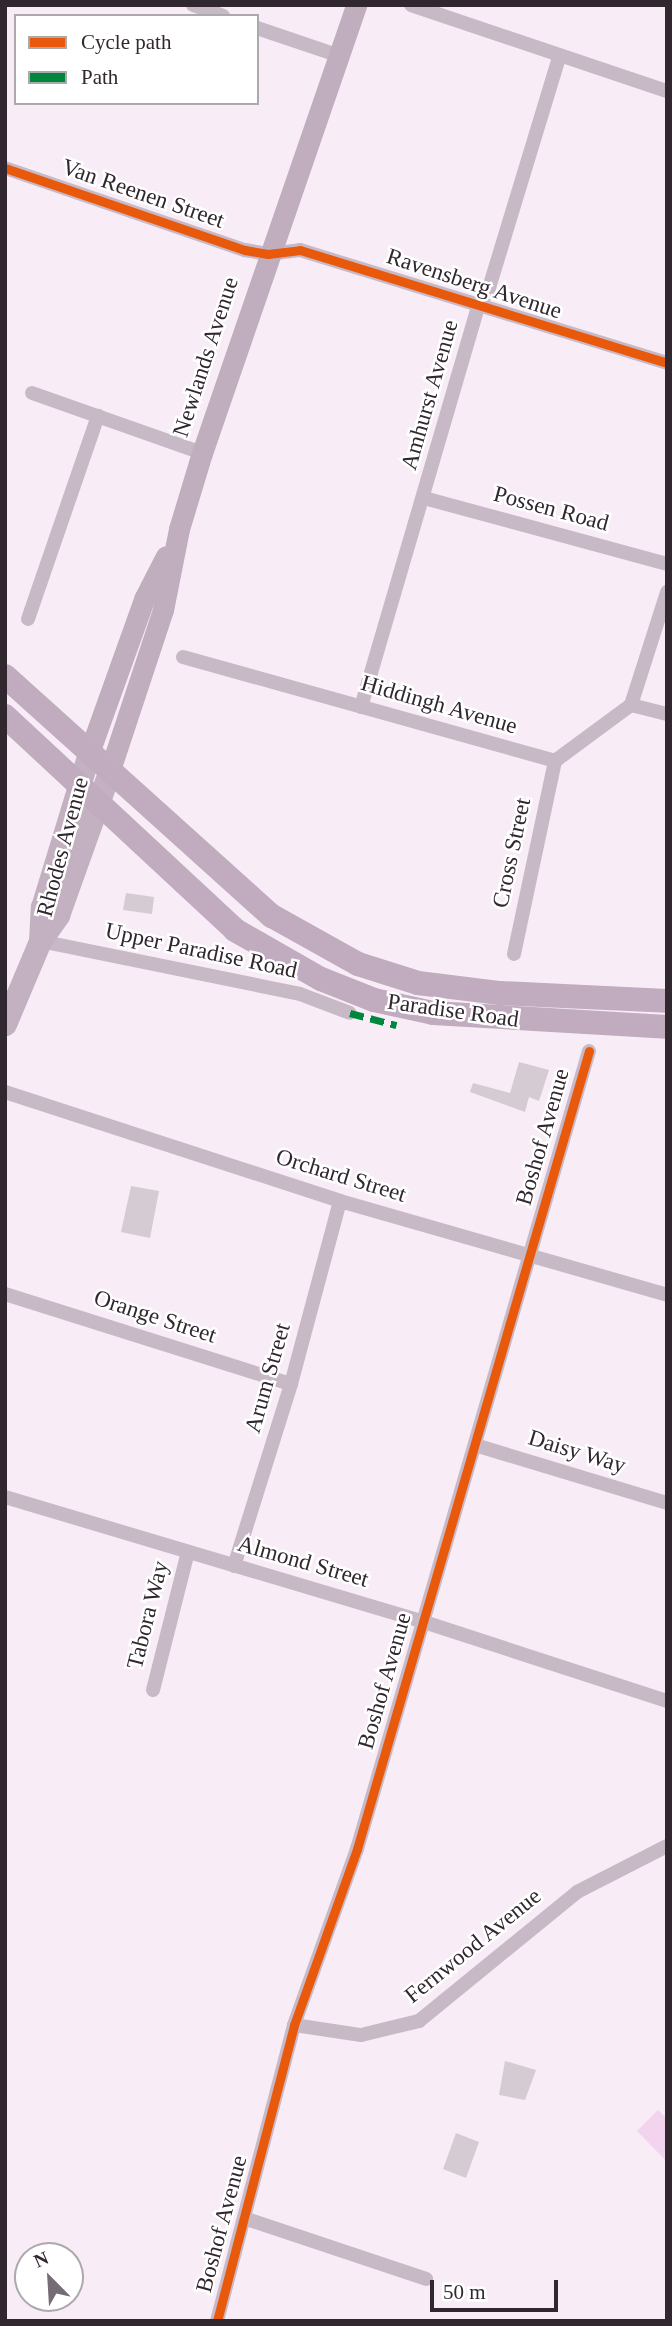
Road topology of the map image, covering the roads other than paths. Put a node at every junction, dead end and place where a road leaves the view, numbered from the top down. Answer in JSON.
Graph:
{"nodes":[{"id":1,"x":193,"y":5,"type":"edge"},
{"id":2,"x":356,"y":5,"type":"edge"},
{"id":3,"x":411,"y":5,"type":"edge"},
{"id":4,"x":218,"y":14,"type":"edge"},
{"id":5,"x":259,"y":28,"type":"edge"},
{"id":6,"x":337,"y":55,"type":"junction"},
{"id":7,"x":559,"y":58,"type":"junction"},
{"id":8,"x":667,"y":91,"type":"edge"},
{"id":9,"x":5,"y":168,"type":"edge"},
{"id":10,"x":268,"y":254,"type":"junction"},
{"id":11,"x":478,"y":308,"type":"junction"},
{"id":12,"x":667,"y":363,"type":"edge"},
{"id":13,"x":32,"y":393,"type":"dead end"},
{"id":14,"x":98,"y":416,"type":"junction"},
{"id":15,"x":202,"y":453,"type":"junction"},
{"id":16,"x":424,"y":498,"type":"junction"},
{"id":17,"x":179,"y":529,"type":"junction"},
{"id":18,"x":667,"y":564,"type":"edge"},
{"id":19,"x":667,"y":592,"type":"edge"},
{"id":20,"x":28,"y":619,"type":"dead end"},
{"id":21,"x":183,"y":657,"type":"dead end"},
{"id":22,"x":5,"y":676,"type":"edge"},
{"id":23,"x":631,"y":705,"type":"junction"},
{"id":24,"x":361,"y":707,"type":"junction"},
{"id":25,"x":667,"y":714,"type":"edge"},
{"id":26,"x":5,"y":716,"type":"edge"},
{"id":27,"x":89,"y":754,"type":"junction"},
{"id":28,"x":555,"y":761,"type":"junction"},
{"id":29,"x":110,"y":770,"type":"junction"},
{"id":30,"x":79,"y":784,"type":"junction"},
{"id":31,"x":98,"y":802,"type":"junction"},
{"id":32,"x":40,"y":941,"type":"junction"},
{"id":33,"x":514,"y":954,"type":"dead end"},
{"id":34,"x":667,"y":1000,"type":"edge"},
{"id":35,"x":350,"y":1013,"type":"dead end"},
{"id":36,"x":5,"y":1024,"type":"edge"},
{"id":37,"x":667,"y":1027,"type":"edge"},
{"id":38,"x":589,"y":1051,"type":"dead end"},
{"id":39,"x":5,"y":1091,"type":"edge"},
{"id":40,"x":340,"y":1201,"type":"junction"},
{"id":41,"x":528,"y":1256,"type":"junction"},
{"id":42,"x":5,"y":1294,"type":"edge"},
{"id":43,"x":667,"y":1295,"type":"edge"},
{"id":44,"x":291,"y":1384,"type":"junction"},
{"id":45,"x":475,"y":1445,"type":"junction"},
{"id":46,"x":5,"y":1497,"type":"edge"},
{"id":47,"x":667,"y":1503,"type":"edge"},
{"id":48,"x":188,"y":1552,"type":"junction"},
{"id":49,"x":234,"y":1566,"type":"junction"},
{"id":50,"x":421,"y":1621,"type":"junction"},
{"id":51,"x":153,"y":1690,"type":"dead end"},
{"id":52,"x":667,"y":1701,"type":"edge"},
{"id":53,"x":667,"y":1846,"type":"edge"},
{"id":54,"x":294,"y":2025,"type":"junction"},
{"id":55,"x":244,"y":2218,"type":"junction"},
{"id":56,"x":426,"y":2279,"type":"dead end"},
{"id":57,"x":217,"y":2321,"type":"edge"}],
"edges":[{"from":1,"to":4,"type":"street"},
{"from":2,"to":6,"type":"main road","name":"Newlands Avenue"},
{"from":3,"to":7,"type":"street"},
{"from":5,"to":6,"type":"street"},
{"from":6,"to":10,"type":"main road","name":"Newlands Avenue"},
{"from":7,"to":8,"type":"street"},
{"from":7,"to":11,"type":"street","name":"Amhurst Avenue"},
{"from":9,"to":10,"type":"street","name":"Van Reenen Street"},
{"from":10,"to":11,"type":"street","name":"Ravensberg Avenue"},
{"from":10,"to":15,"type":"main road","name":"Newlands Avenue"},
{"from":11,"to":12,"type":"street","name":"Ravensberg Avenue"},
{"from":11,"to":16,"type":"street","name":"Amhurst Avenue"},
{"from":13,"to":14,"type":"street"},
{"from":14,"to":15,"type":"street"},
{"from":14,"to":20,"type":"street"},
{"from":15,"to":17,"type":"main road","name":"Newlands Avenue"},
{"from":16,"to":18,"type":"street","name":"Possen Road"},
{"from":16,"to":24,"type":"street","name":"Amhurst Avenue"},
{"from":17,"to":27,"type":"main road","name":"Newlands Avenue"},
{"from":17,"to":29,"type":"main road","name":"Newlands Avenue"},
{"from":19,"to":23,"type":"street"},
{"from":21,"to":24,"type":"street","name":"Hiddingh Avenue"},
{"from":22,"to":27,"type":"highway","name":"Paradise Road"},
{"from":23,"to":25,"type":"street"},
{"from":23,"to":28,"type":"street"},
{"from":24,"to":28,"type":"street","name":"Hiddingh Avenue"},
{"from":26,"to":30,"type":"highway","name":"Paradise Road"},
{"from":27,"to":29,"type":"highway","name":"Paradise Road"},
{"from":27,"to":30,"type":"main road","name":"Rhodes Avenue"},
{"from":28,"to":33,"type":"street","name":"Cross Street"},
{"from":29,"to":31,"type":"main road","name":"Rhodes Avenue"},
{"from":29,"to":34,"type":"highway","name":"Paradise Road"},
{"from":30,"to":31,"type":"highway","name":"Paradise Road"},
{"from":30,"to":32,"type":"main road","name":"Rhodes Avenue"},
{"from":31,"to":32,"type":"main road","name":"Rhodes Avenue"},
{"from":31,"to":37,"type":"highway","name":"Paradise Road"},
{"from":32,"to":35,"type":"street","name":"Upper Paradise Road"},
{"from":32,"to":36,"type":"main road","name":"Rhodes Avenue"},
{"from":38,"to":41,"type":"street","name":"Boshof Avenue"},
{"from":39,"to":40,"type":"street","name":"Orchard Street"},
{"from":40,"to":41,"type":"street","name":"Orchard Street"},
{"from":40,"to":44,"type":"street","name":"Arum Street"},
{"from":41,"to":43,"type":"street","name":"Orchard Street"},
{"from":41,"to":45,"type":"street","name":"Boshof Avenue"},
{"from":42,"to":44,"type":"street","name":"Orange Street"},
{"from":44,"to":49,"type":"street","name":"Arum Street"},
{"from":45,"to":47,"type":"street","name":"Daisy Way"},
{"from":45,"to":50,"type":"street","name":"Boshof Avenue"},
{"from":46,"to":48,"type":"street","name":"Almond Street"},
{"from":48,"to":49,"type":"street","name":"Almond Street"},
{"from":48,"to":51,"type":"street","name":"Tabora Way"},
{"from":49,"to":50,"type":"street","name":"Almond Street"},
{"from":50,"to":52,"type":"street","name":"Almond Street"},
{"from":50,"to":54,"type":"street","name":"Boshof Avenue"},
{"from":53,"to":54,"type":"street","name":"Fernwood Avenue"},
{"from":54,"to":55,"type":"street","name":"Boshof Avenue"},
{"from":55,"to":56,"type":"street"},
{"from":55,"to":57,"type":"street","name":"Boshof Avenue"}]}
